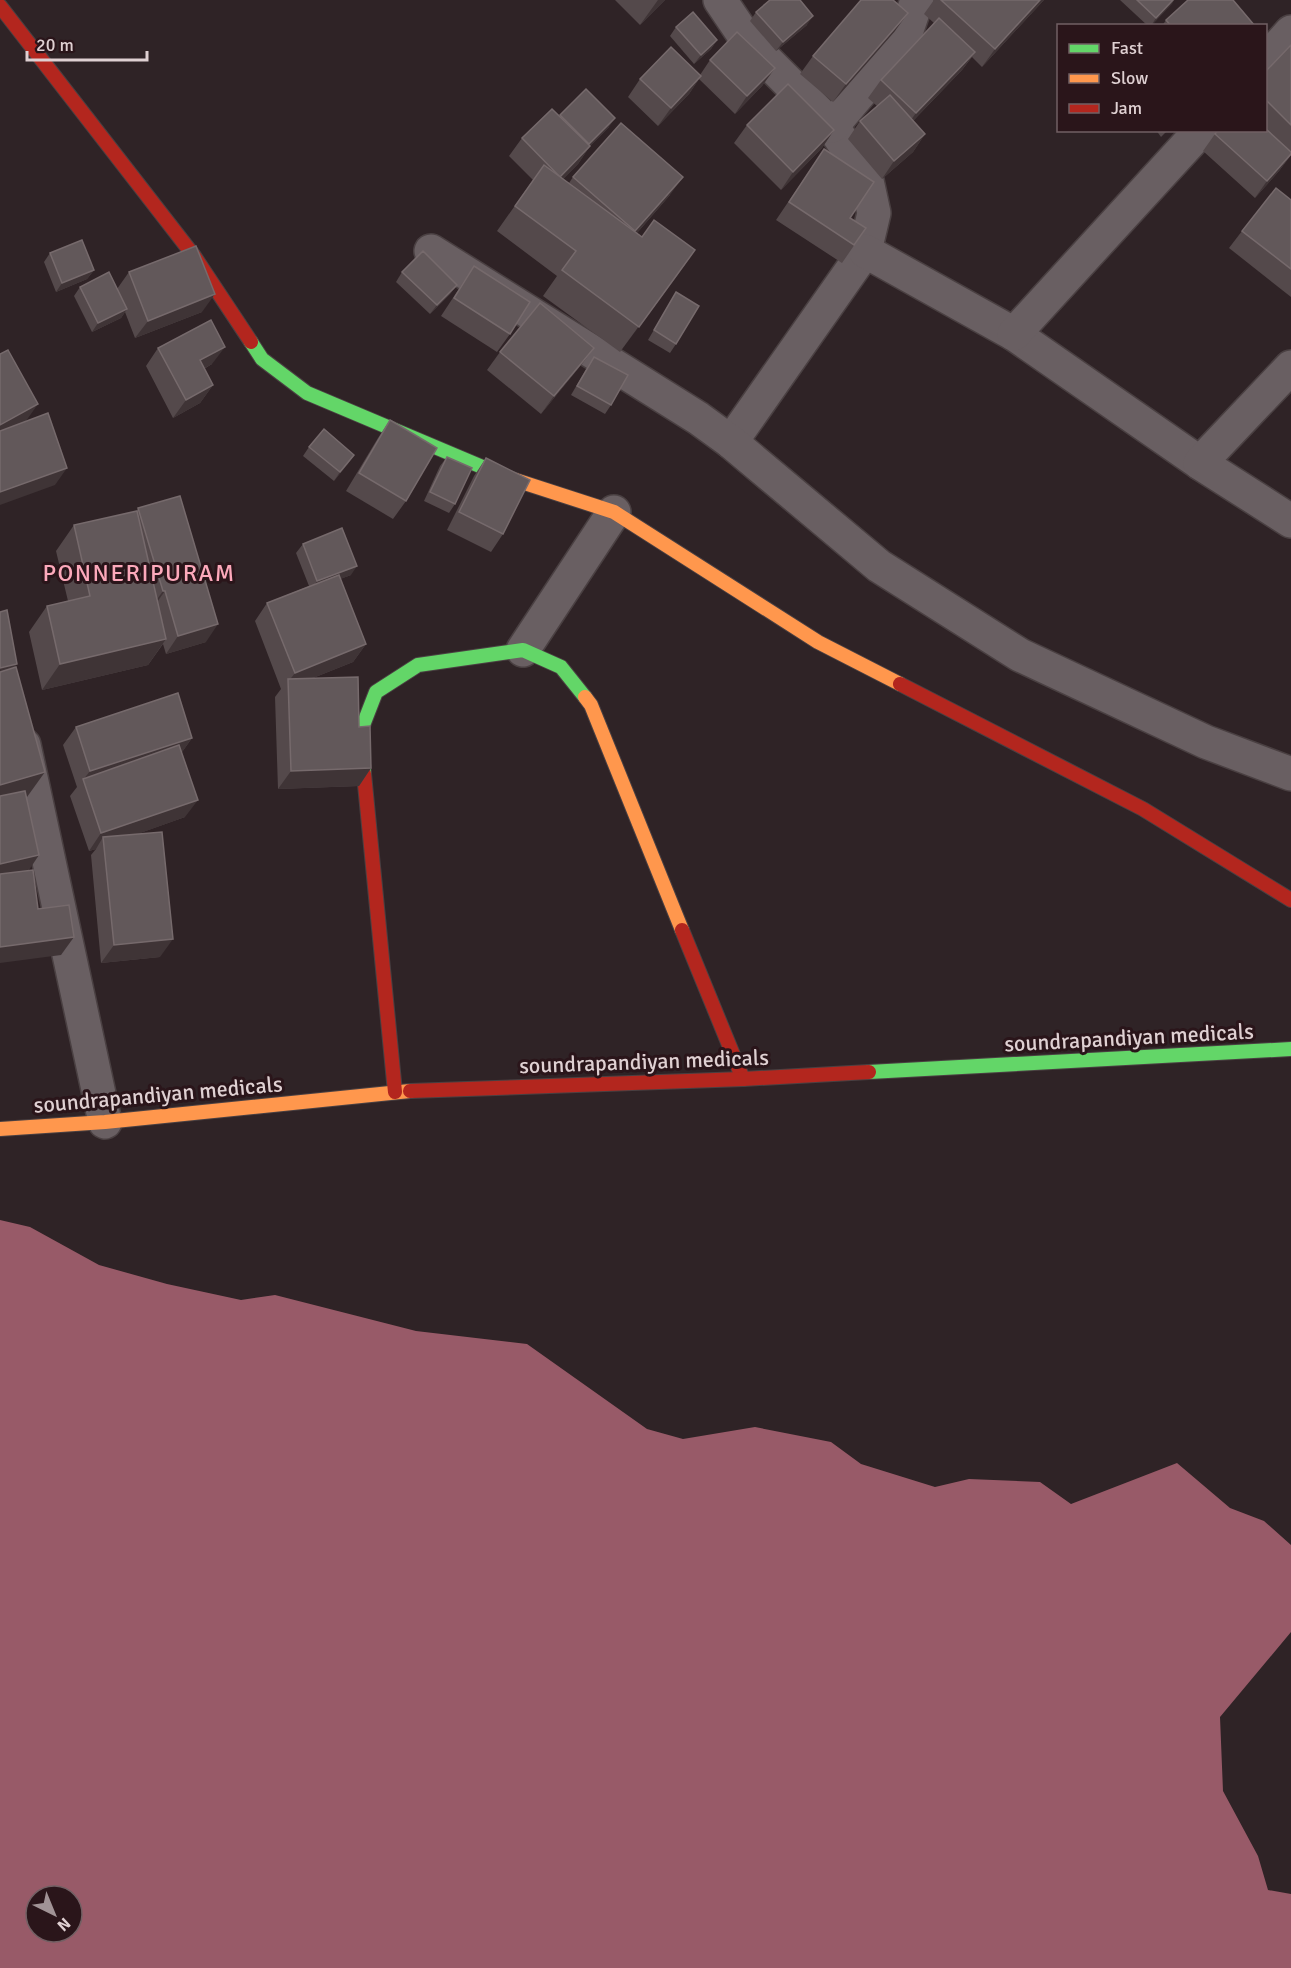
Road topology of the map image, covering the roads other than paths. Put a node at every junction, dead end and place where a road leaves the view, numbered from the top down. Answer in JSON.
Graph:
{"nodes":[{"id":1,"x":720,"y":0,"type":"edge"},
{"id":2,"x":917,"y":0,"type":"edge"},
{"id":3,"x":0,"y":6,"type":"edge"},
{"id":4,"x":1291,"y":32,"type":"edge"},
{"id":5,"x":1267,"y":59,"type":"edge"},
{"id":6,"x":832,"y":126,"type":"junction"},
{"id":7,"x":1199,"y":132,"type":"edge"},
{"id":8,"x":865,"y":250,"type":"junction"},
{"id":9,"x":430,"y":251,"type":"dead end"},
{"id":10,"x":1014,"y":334,"type":"junction"},
{"id":11,"x":1291,"y":367,"type":"edge"},
{"id":12,"x":731,"y":442,"type":"junction"},
{"id":13,"x":1200,"y":463,"type":"junction"},
{"id":14,"x":614,"y":512,"type":"junction"},
{"id":15,"x":1291,"y":521,"type":"edge"},
{"id":16,"x":523,"y":650,"type":"junction"},
{"id":17,"x":17,"y":716,"type":"edge"},
{"id":18,"x":1291,"y":774,"type":"edge"},
{"id":19,"x":1291,"y":900,"type":"edge"},
{"id":20,"x":1291,"y":1049,"type":"edge"},
{"id":21,"x":743,"y":1079,"type":"junction"},
{"id":22,"x":395,"y":1092,"type":"junction"},
{"id":23,"x":105,"y":1122,"type":"junction"},
{"id":24,"x":0,"y":1129,"type":"edge"}],
"edges":[{"from":1,"to":6,"type":"street"},
{"from":2,"to":6,"type":"street"},
{"from":3,"to":14,"type":"street"},
{"from":4,"to":5,"type":"street"},
{"from":6,"to":8,"type":"street"},
{"from":7,"to":10,"type":"street"},
{"from":8,"to":10,"type":"street"},
{"from":8,"to":12,"type":"street"},
{"from":9,"to":12,"type":"street"},
{"from":10,"to":13,"type":"street"},
{"from":11,"to":13,"type":"street"},
{"from":12,"to":18,"type":"street"},
{"from":13,"to":15,"type":"street"},
{"from":14,"to":16,"type":"street"},
{"from":14,"to":19,"type":"street"},
{"from":16,"to":21,"type":"street"},
{"from":16,"to":22,"type":"street"},
{"from":17,"to":23,"type":"street"},
{"from":20,"to":21,"type":"street","name":"soundrapandiyan medicals"},
{"from":21,"to":22,"type":"street","name":"soundrapandiyan medicals"},
{"from":22,"to":23,"type":"street","name":"soundrapandiyan medicals"},
{"from":23,"to":24,"type":"street","name":"soundrapandiyan medicals"}]}
